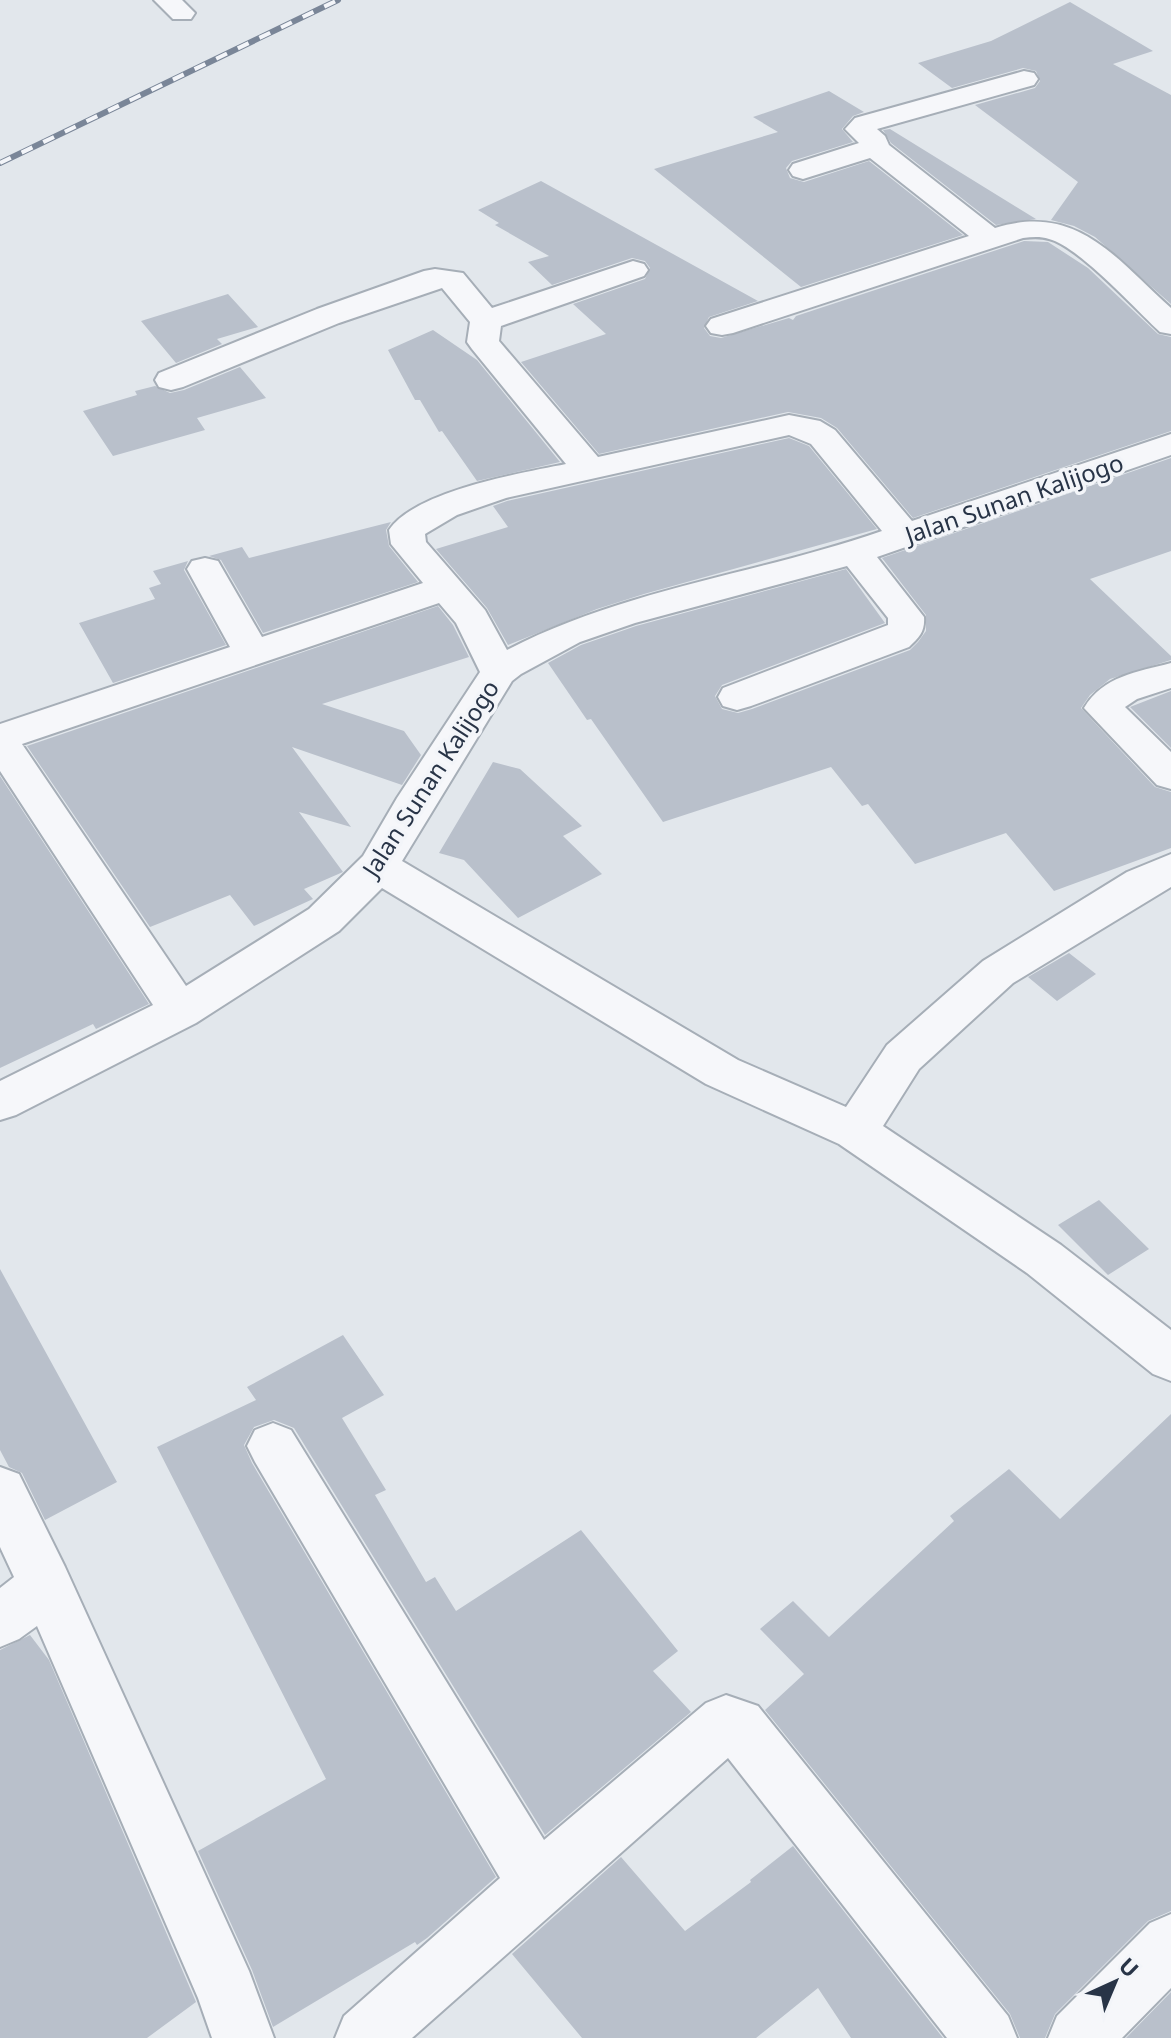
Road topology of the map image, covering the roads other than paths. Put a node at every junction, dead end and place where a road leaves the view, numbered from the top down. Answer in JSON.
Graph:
{"nodes":[{"id":1,"x":1024,"y":79,"type":"dead end"},
{"id":2,"x":874,"y":147,"type":"junction"},
{"id":3,"x":803,"y":170,"type":"dead end"},
{"id":4,"x":991,"y":239,"type":"junction"},
{"id":5,"x":633,"y":270,"type":"dead end"},
{"id":6,"x":486,"y":321,"type":"junction"},
{"id":7,"x":1171,"y":325,"type":"edge"},
{"id":8,"x":722,"y":326,"type":"dead end"},
{"id":9,"x":171,"y":380,"type":"dead end"},
{"id":10,"x":1171,"y":444,"type":"edge"},
{"id":11,"x":591,"y":469,"type":"junction"},
{"id":12,"x":904,"y":535,"type":"junction"},
{"id":13,"x":855,"y":553,"type":"junction"},
{"id":14,"x":205,"y":569,"type":"dead end"},
{"id":15,"x":445,"y":588,"type":"junction"},
{"id":16,"x":253,"y":654,"type":"junction"},
{"id":17,"x":499,"y":672,"type":"junction"},
{"id":18,"x":1171,"y":675,"type":"edge"},
{"id":19,"x":737,"y":697,"type":"dead end"},
{"id":20,"x":0,"y":740,"type":"edge"},
{"id":21,"x":1171,"y":775,"type":"edge"},
{"id":22,"x":378,"y":866,"type":"junction"},
{"id":23,"x":1171,"y":869,"type":"edge"},
{"id":24,"x":180,"y":1011,"type":"junction"},
{"id":25,"x":0,"y":1102,"type":"edge"},
{"id":26,"x":855,"y":1131,"type":"junction"},
{"id":27,"x":1171,"y":1359,"type":"edge"},
{"id":28,"x":273,"y":1446,"type":"dead end"},
{"id":29,"x":0,"y":1491,"type":"edge"},
{"id":30,"x":46,"y":1585,"type":"junction"},
{"id":31,"x":0,"y":1621,"type":"edge"},
{"id":32,"x":535,"y":1887,"type":"junction"},
{"id":33,"x":1171,"y":1944,"type":"edge"},
{"id":34,"x":243,"y":2038,"type":"edge"},
{"id":35,"x":366,"y":2038,"type":"edge"},
{"id":36,"x":986,"y":2038,"type":"edge"},
{"id":37,"x":1079,"y":2038,"type":"edge"}],
"edges":[{"from":1,"to":2,"type":"street"},
{"from":2,"to":3,"type":"street"},
{"from":2,"to":4,"type":"street"},
{"from":4,"to":7,"type":"street"},
{"from":4,"to":8,"type":"street"},
{"from":5,"to":6,"type":"street"},
{"from":6,"to":9,"type":"street"},
{"from":6,"to":11,"type":"street"},
{"from":10,"to":12,"type":"street","name":"Jalan Sunan Kalijogo"},
{"from":11,"to":12,"type":"street"},
{"from":11,"to":15,"type":"street"},
{"from":12,"to":13,"type":"street","name":"Jalan Sunan Kalijogo"},
{"from":13,"to":17,"type":"street","name":"Jalan Sunan Kalijogo"},
{"from":13,"to":19,"type":"street"},
{"from":14,"to":16,"type":"street"},
{"from":15,"to":16,"type":"street"},
{"from":15,"to":17,"type":"street"},
{"from":16,"to":20,"type":"street"},
{"from":17,"to":22,"type":"street","name":"Jalan Sunan Kalijogo"},
{"from":18,"to":21,"type":"street"},
{"from":20,"to":24,"type":"street"},
{"from":22,"to":24,"type":"street","name":"Jalan Sunan Kalijogo"},
{"from":22,"to":26,"type":"street"},
{"from":23,"to":26,"type":"street"},
{"from":24,"to":25,"type":"street","name":"Jalan Sunan Kalijogo"},
{"from":26,"to":27,"type":"street"},
{"from":28,"to":32,"type":"street"},
{"from":29,"to":30,"type":"street"},
{"from":30,"to":31,"type":"street"},
{"from":30,"to":34,"type":"street"},
{"from":32,"to":35,"type":"street"},
{"from":32,"to":36,"type":"street"},
{"from":33,"to":37,"type":"street"}]}
